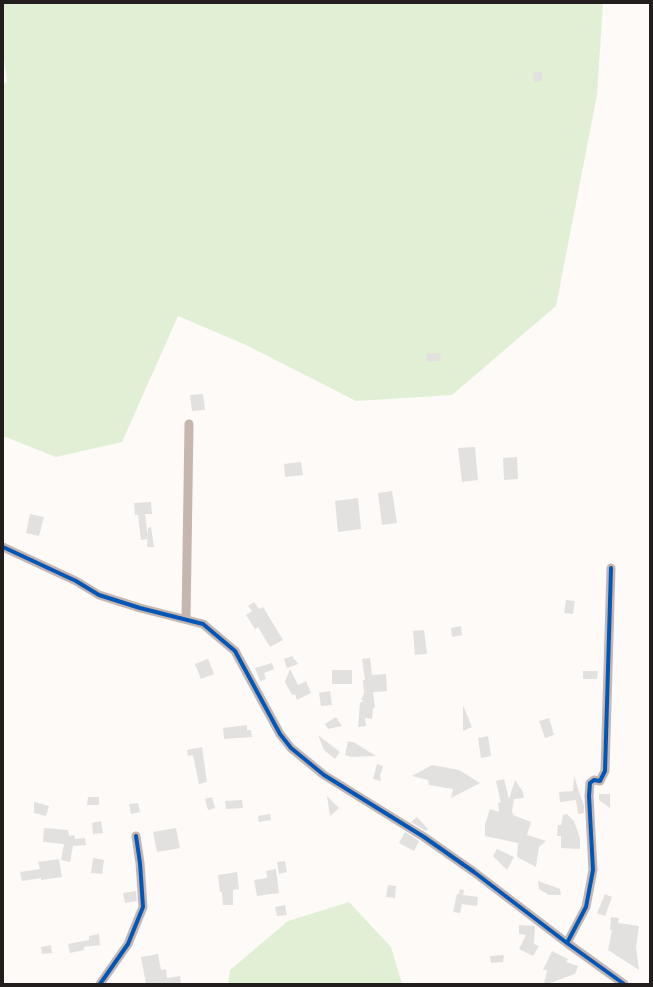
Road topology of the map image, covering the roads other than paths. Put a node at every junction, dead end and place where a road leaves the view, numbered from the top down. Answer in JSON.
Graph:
{"nodes":[{"id":1,"x":189,"y":424,"type":"dead end"},
{"id":2,"x":3,"y":547,"type":"edge"},
{"id":3,"x":611,"y":568,"type":"dead end"},
{"id":4,"x":186,"y":619,"type":"junction"},
{"id":5,"x":136,"y":836,"type":"dead end"},
{"id":6,"x":567,"y":943,"type":"junction"},
{"id":7,"x":100,"y":984,"type":"edge"},
{"id":8,"x":624,"y":984,"type":"edge"}],
"edges":[{"from":1,"to":4,"type":"street"},
{"from":2,"to":4,"type":"street"},
{"from":3,"to":6,"type":"street"},
{"from":4,"to":6,"type":"street"},
{"from":5,"to":7,"type":"street"},
{"from":6,"to":8,"type":"street"}]}
